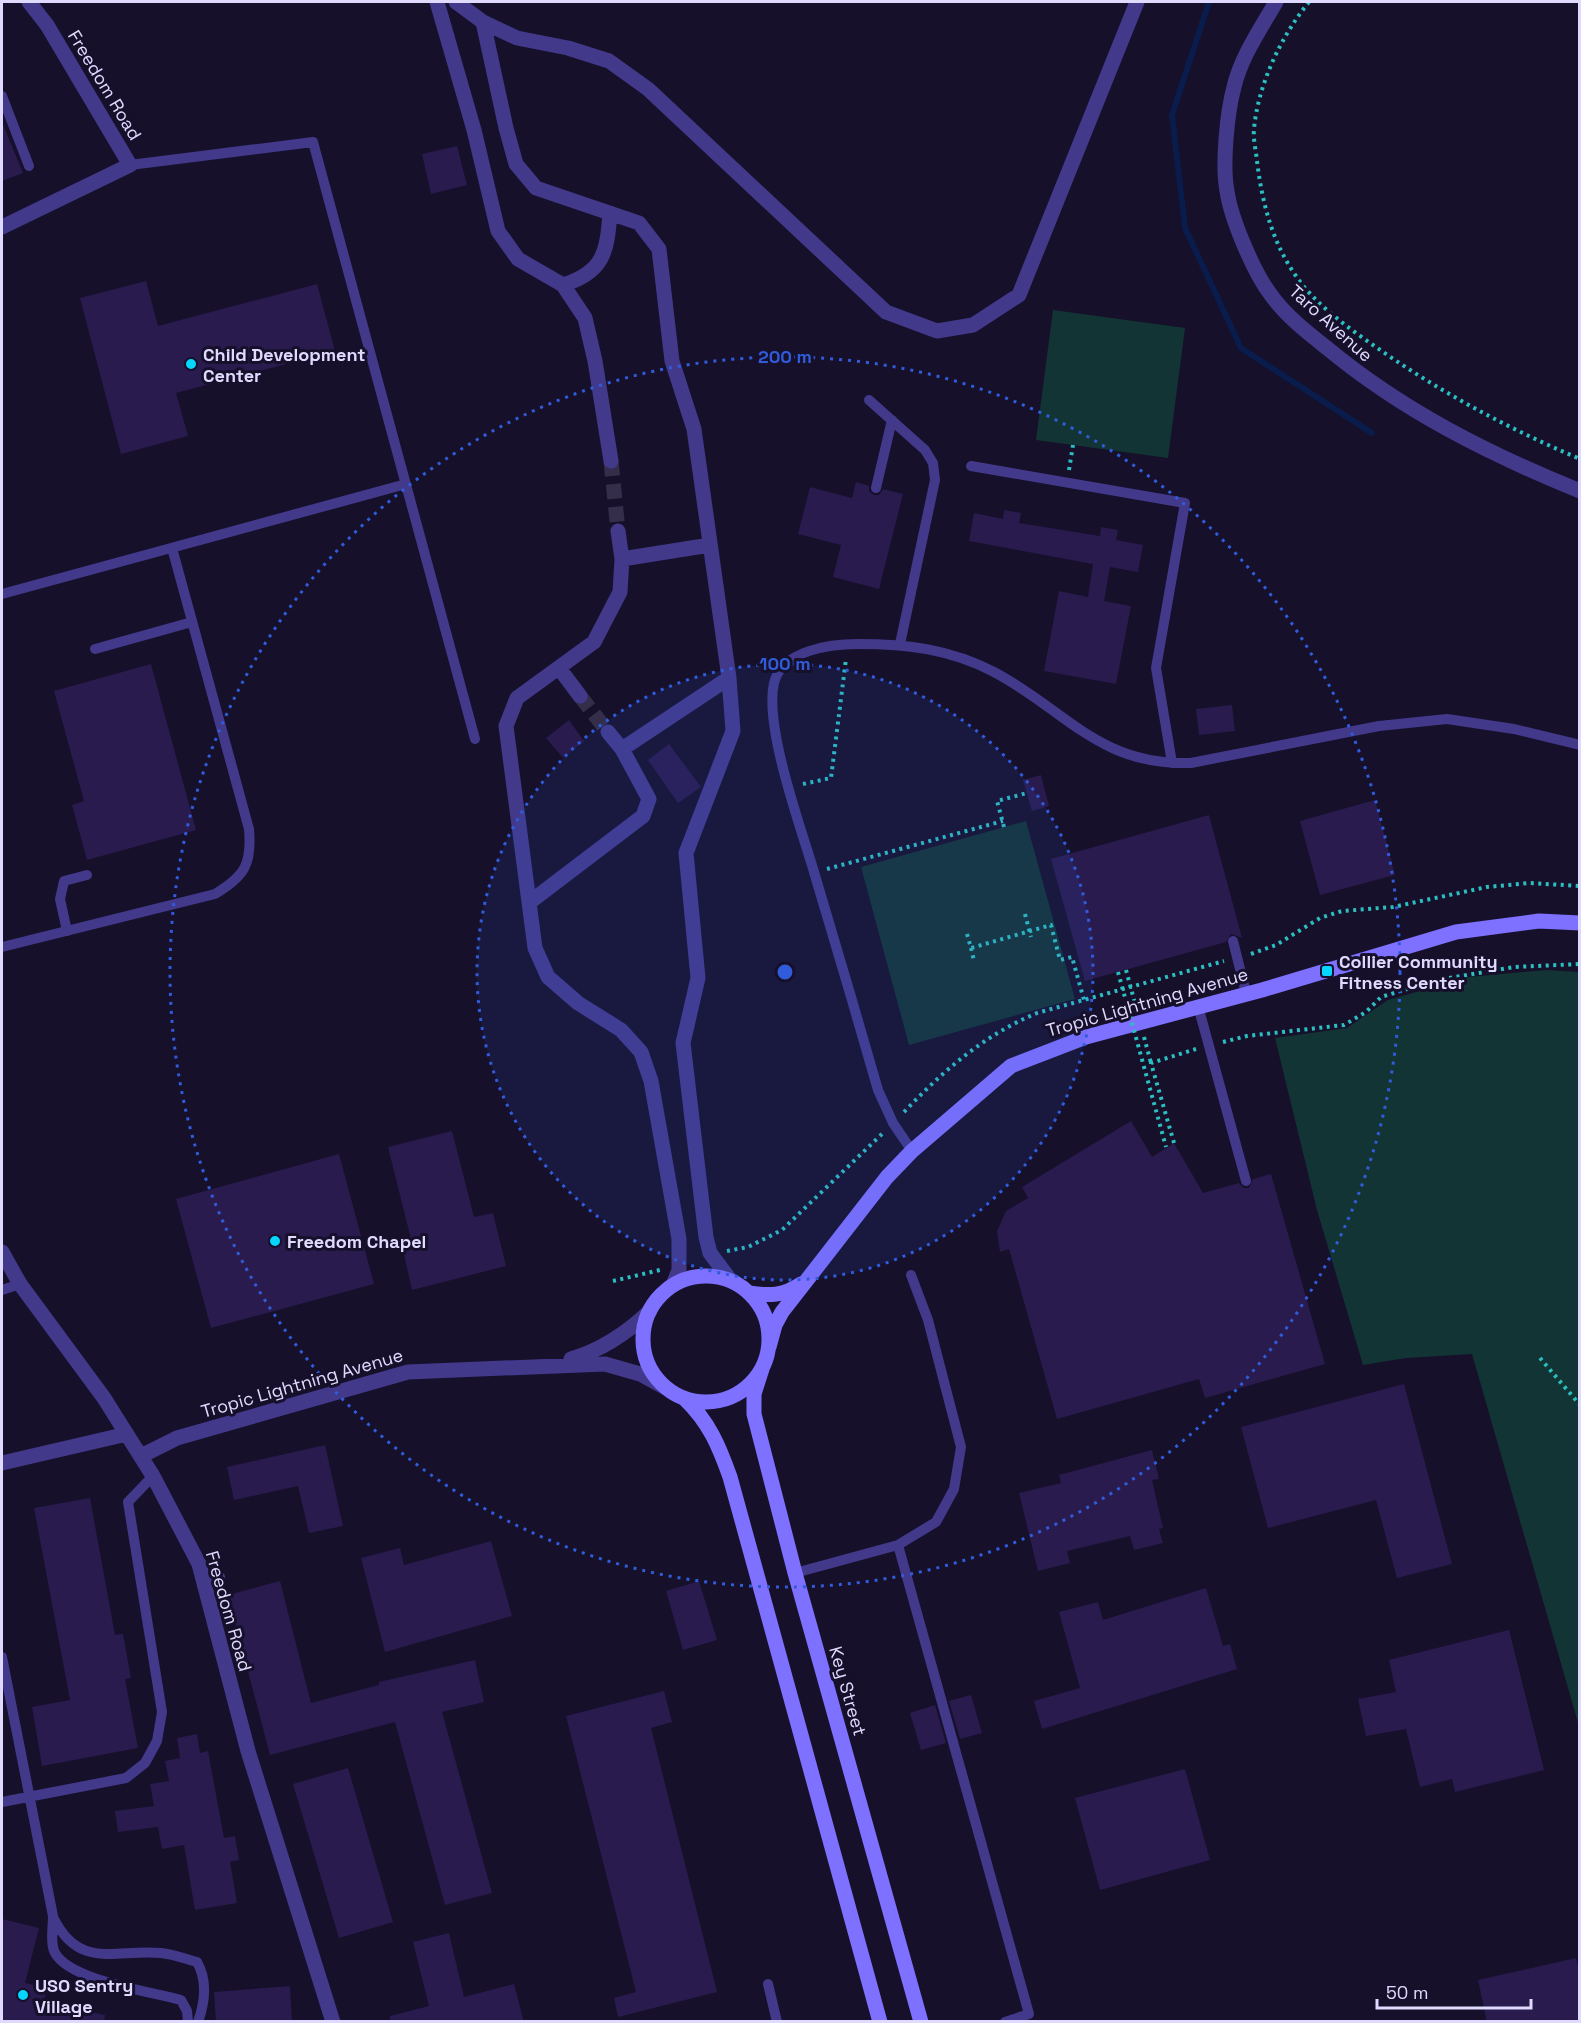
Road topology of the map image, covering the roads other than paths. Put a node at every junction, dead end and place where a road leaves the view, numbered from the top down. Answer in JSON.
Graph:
{"nodes":[{"id":1,"x":29,"y":2,"type":"edge"},
{"id":2,"x":437,"y":2,"type":"edge"},
{"id":3,"x":456,"y":2,"type":"edge"},
{"id":4,"x":1137,"y":2,"type":"edge"},
{"id":5,"x":1276,"y":2,"type":"edge"},
{"id":6,"x":483,"y":22,"type":"junction"},
{"id":7,"x":2,"y":96,"type":"edge"},
{"id":8,"x":130,"y":165,"type":"junction"},
{"id":9,"x":29,"y":166,"type":"dead end"},
{"id":10,"x":610,"y":213,"type":"junction"},
{"id":11,"x":9,"y":218,"type":"edge"},
{"id":12,"x":2,"y":226,"type":"edge"},
{"id":13,"x":563,"y":285,"type":"junction"},
{"id":14,"x":869,"y":400,"type":"dead end"},
{"id":15,"x":892,"y":420,"type":"junction"},
{"id":16,"x":611,"y":461,"type":"tunnel mouth"},
{"id":17,"x":970,"y":466,"type":"dead end"},
{"id":18,"x":406,"y":484,"type":"junction"},
{"id":19,"x":876,"y":488,"type":"dead end"},
{"id":20,"x":1580,"y":491,"type":"edge"},
{"id":21,"x":618,"y":531,"type":"tunnel mouth"},
{"id":22,"x":710,"y":545,"type":"junction"},
{"id":23,"x":172,"y":548,"type":"junction"},
{"id":24,"x":622,"y":559,"type":"junction"},
{"id":25,"x":2,"y":594,"type":"edge"},
{"id":26,"x":192,"y":622,"type":"junction"},
{"id":27,"x":900,"y":644,"type":"junction"},
{"id":28,"x":95,"y":649,"type":"dead end"},
{"id":29,"x":559,"y":668,"type":"junction"},
{"id":30,"x":729,"y":678,"type":"junction"},
{"id":31,"x":580,"y":696,"type":"tunnel mouth"},
{"id":32,"x":608,"y":732,"type":"tunnel mouth"},
{"id":33,"x":475,"y":740,"type":"dead end"},
{"id":34,"x":1580,"y":746,"type":"edge"},
{"id":35,"x":622,"y":749,"type":"junction"},
{"id":36,"x":1172,"y":763,"type":"junction"},
{"id":37,"x":87,"y":875,"type":"dead end"},
{"id":38,"x":530,"y":902,"type":"junction"},
{"id":39,"x":1580,"y":923,"type":"edge"},
{"id":40,"x":67,"y":931,"type":"junction"},
{"id":41,"x":1233,"y":940,"type":"dead end"},
{"id":42,"x":2,"y":947,"type":"edge"},
{"id":43,"x":1246,"y":993,"type":"junction"},
{"id":44,"x":1198,"y":1006,"type":"junction"},
{"id":45,"x":912,"y":1151,"type":"junction"},
{"id":46,"x":1246,"y":1181,"type":"dead end"},
{"id":47,"x":2,"y":1252,"type":"edge"},
{"id":48,"x":911,"y":1275,"type":"dead end"},
{"id":49,"x":811,"y":1278,"type":"junction"},
{"id":50,"x":731,"y":1281,"type":"junction"},
{"id":51,"x":20,"y":1284,"type":"junction"},
{"id":52,"x":673,"y":1285,"type":"junction"},
{"id":53,"x":2,"y":1290,"type":"edge"},
{"id":54,"x":749,"y":1293,"type":"junction"},
{"id":55,"x":650,"y":1311,"type":"junction"},
{"id":56,"x":769,"y":1347,"type":"junction"},
{"id":57,"x":550,"y":1364,"type":"junction"},
{"id":58,"x":762,"y":1369,"type":"junction"},
{"id":59,"x":664,"y":1387,"type":"junction"},
{"id":60,"x":684,"y":1399,"type":"junction"},
{"id":61,"x":127,"y":1434,"type":"junction"},
{"id":62,"x":141,"y":1456,"type":"junction"},
{"id":63,"x":2,"y":1463,"type":"edge"},
{"id":64,"x":153,"y":1476,"type":"junction"},
{"id":65,"x":898,"y":1545,"type":"junction"},
{"id":66,"x":795,"y":1573,"type":"junction"},
{"id":67,"x":220,"y":1578,"type":"dead end"},
{"id":68,"x":202,"y":1581,"type":"junction"},
{"id":69,"x":2,"y":1657,"type":"edge"},
{"id":70,"x":30,"y":1795,"type":"junction"},
{"id":71,"x":2,"y":1802,"type":"edge"},
{"id":72,"x":53,"y":1916,"type":"junction"},
{"id":73,"x":768,"y":1984,"type":"dead end"},
{"id":74,"x":188,"y":2022,"type":"edge"},
{"id":75,"x":198,"y":2022,"type":"edge"},
{"id":76,"x":333,"y":2022,"type":"edge"},
{"id":77,"x":777,"y":2022,"type":"edge"},
{"id":78,"x":880,"y":2022,"type":"edge"},
{"id":79,"x":921,"y":2022,"type":"edge"},
{"id":80,"x":1005,"y":2022,"type":"edge"}],
"edges":[{"from":1,"to":8,"type":"street","name":"Freedom Road"},
{"from":2,"to":13,"type":"street"},
{"from":3,"to":6,"type":"street"},
{"from":4,"to":6,"type":"street"},
{"from":5,"to":20,"type":"street","name":"Taro Avenue"},
{"from":6,"to":10,"type":"street"},
{"from":7,"to":9,"type":"lane"},
{"from":8,"to":11,"type":"street","name":"Freedom Road"},
{"from":8,"to":18,"type":"lane"},
{"from":10,"to":13,"type":"street"},
{"from":10,"to":22,"type":"street"},
{"from":11,"to":12,"type":"street","name":"Freedom Road"},
{"from":13,"to":16,"type":"street"},
{"from":14,"to":15,"type":"lane"},
{"from":15,"to":19,"type":"lane"},
{"from":15,"to":27,"type":"lane"},
{"from":17,"to":36,"type":"lane"},
{"from":18,"to":23,"type":"lane"},
{"from":18,"to":33,"type":"lane"},
{"from":21,"to":24,"type":"street"},
{"from":22,"to":24,"type":"street"},
{"from":22,"to":30,"type":"street"},
{"from":23,"to":25,"type":"lane"},
{"from":23,"to":26,"type":"lane"},
{"from":24,"to":29,"type":"street"},
{"from":26,"to":28,"type":"lane"},
{"from":26,"to":40,"type":"lane"},
{"from":27,"to":36,"type":"lane"},
{"from":27,"to":45,"type":"lane"},
{"from":29,"to":31,"type":"street"},
{"from":29,"to":38,"type":"street"},
{"from":30,"to":35,"type":"street"},
{"from":30,"to":50,"type":"street"},
{"from":32,"to":35,"type":"street"},
{"from":34,"to":36,"type":"lane"},
{"from":35,"to":38,"type":"street"},
{"from":37,"to":40,"type":"lane"},
{"from":38,"to":52,"type":"street"},
{"from":39,"to":43,"type":"main road","name":"Tropic Lightning Avenue"},
{"from":40,"to":42,"type":"lane"},
{"from":41,"to":43,"type":"lane"},
{"from":43,"to":44,"type":"main road","name":"Tropic Lightning Avenue"},
{"from":44,"to":45,"type":"main road","name":"Tropic Lightning Avenue"},
{"from":44,"to":46,"type":"lane"},
{"from":45,"to":49,"type":"main road","name":"Tropic Lightning Avenue"},
{"from":47,"to":51,"type":"street","name":"Freedom Road"},
{"from":48,"to":65,"type":"lane"},
{"from":49,"to":54,"type":"main road"},
{"from":49,"to":56,"type":"main road","name":"Tropic Lightning Avenue"},
{"from":50,"to":52,"type":"main road"},
{"from":50,"to":54,"type":"main road"},
{"from":51,"to":53,"type":"lane"},
{"from":51,"to":61,"type":"street","name":"Freedom Road"},
{"from":52,"to":55,"type":"main road"},
{"from":54,"to":56,"type":"main road"},
{"from":55,"to":57,"type":"street"},
{"from":55,"to":59,"type":"main road"},
{"from":56,"to":58,"type":"main road"},
{"from":57,"to":59,"type":"street"},
{"from":57,"to":62,"type":"street","name":"Tropic Lightning Avenue"},
{"from":58,"to":60,"type":"main road"},
{"from":58,"to":66,"type":"main road","name":"Key Street"},
{"from":59,"to":60,"type":"main road"},
{"from":60,"to":78,"type":"main road"},
{"from":61,"to":62,"type":"street","name":"Freedom Road"},
{"from":61,"to":63,"type":"street"},
{"from":62,"to":64,"type":"street","name":"Freedom Road"},
{"from":64,"to":68,"type":"street","name":"Freedom Road"},
{"from":64,"to":70,"type":"lane"},
{"from":65,"to":66,"type":"lane"},
{"from":65,"to":80,"type":"lane"},
{"from":66,"to":79,"type":"main road","name":"Key Street"},
{"from":67,"to":68,"type":"lane"},
{"from":68,"to":76,"type":"street","name":"Freedom Road"},
{"from":69,"to":70,"type":"lane"},
{"from":70,"to":71,"type":"lane"},
{"from":70,"to":72,"type":"lane"},
{"from":72,"to":74,"type":"lane"},
{"from":72,"to":75,"type":"lane"},
{"from":73,"to":77,"type":"lane"}]}
